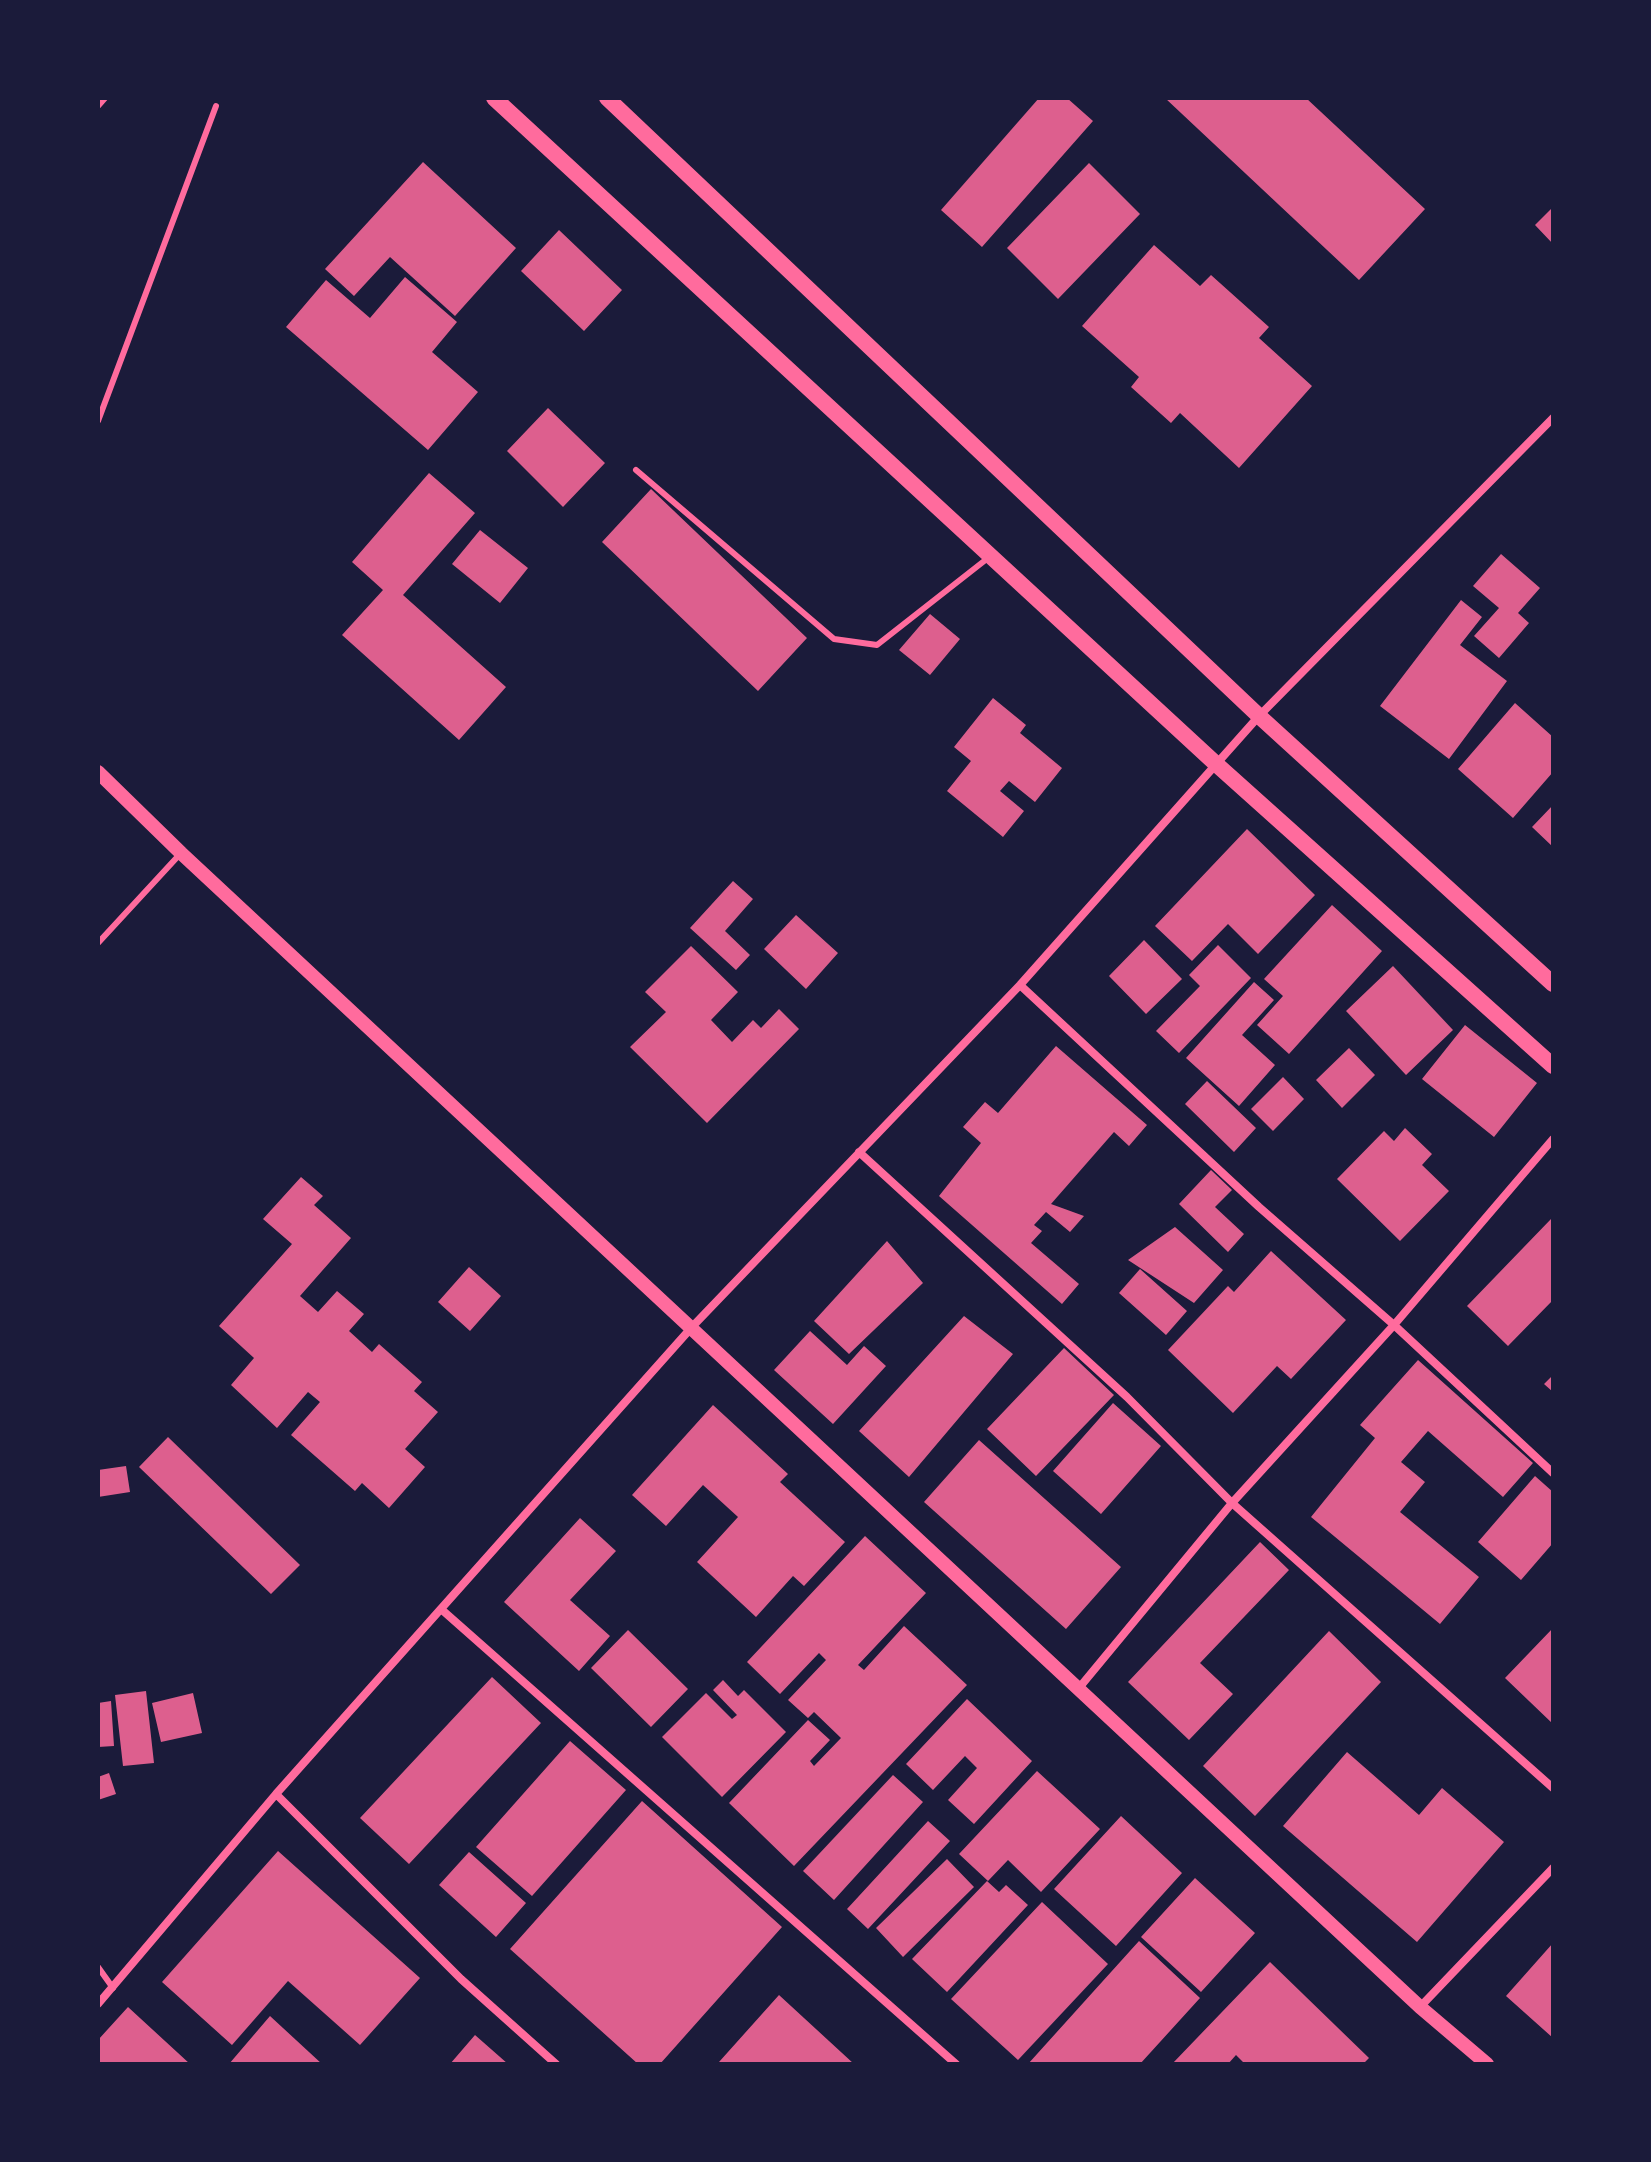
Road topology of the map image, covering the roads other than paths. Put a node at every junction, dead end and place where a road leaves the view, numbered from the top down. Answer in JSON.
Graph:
{"nodes":[{"id":1,"x":105,"y":98,"type":"edge"},
{"id":2,"x":494,"y":98,"type":"edge"},
{"id":3,"x":607,"y":98,"type":"edge"},
{"id":4,"x":98,"y":106,"type":"edge"},
{"id":5,"x":216,"y":106,"type":"dead end"},
{"id":6,"x":1553,"y":418,"type":"edge"},
{"id":7,"x":98,"y":421,"type":"edge"},
{"id":8,"x":636,"y":470,"type":"dead end"},
{"id":9,"x":991,"y":556,"type":"junction"},
{"id":10,"x":1259,"y":716,"type":"junction"},
{"id":11,"x":1215,"y":763,"type":"junction"},
{"id":12,"x":98,"y":772,"type":"edge"},
{"id":13,"x":181,"y":853,"type":"junction"},
{"id":14,"x":98,"y":943,"type":"edge"},
{"id":15,"x":1553,"y":984,"type":"edge"},
{"id":16,"x":1020,"y":985,"type":"junction"},
{"id":17,"x":1553,"y":1066,"type":"edge"},
{"id":18,"x":1553,"y":1139,"type":"edge"},
{"id":19,"x":859,"y":1152,"type":"junction"},
{"id":20,"x":1394,"y":1325,"type":"junction"},
{"id":21,"x":692,"y":1327,"type":"junction"},
{"id":22,"x":1553,"y":1473,"type":"edge"},
{"id":23,"x":1232,"y":1503,"type":"junction"},
{"id":24,"x":441,"y":1609,"type":"junction"},
{"id":25,"x":1079,"y":1688,"type":"junction"},
{"id":26,"x":1553,"y":1788,"type":"edge"},
{"id":27,"x":276,"y":1794,"type":"junction"},
{"id":28,"x":1553,"y":1868,"type":"edge"},
{"id":29,"x":98,"y":1967,"type":"edge"},
{"id":30,"x":113,"y":1988,"type":"junction"},
{"id":31,"x":98,"y":2004,"type":"edge"},
{"id":32,"x":1420,"y":2007,"type":"junction"},
{"id":33,"x":556,"y":2064,"type":"edge"},
{"id":34,"x":956,"y":2064,"type":"edge"},
{"id":35,"x":1487,"y":2064,"type":"edge"}],
"edges":[{"from":1,"to":4,"type":"lane"},
{"from":2,"to":9,"type":"main road"},
{"from":3,"to":10,"type":"main road"},
{"from":5,"to":7,"type":"lane"},
{"from":6,"to":10,"type":"street"},
{"from":8,"to":9,"type":"lane"},
{"from":9,"to":11,"type":"main road"},
{"from":10,"to":11,"type":"street"},
{"from":10,"to":15,"type":"main road"},
{"from":11,"to":16,"type":"street"},
{"from":11,"to":17,"type":"main road"},
{"from":12,"to":13,"type":"street"},
{"from":13,"to":14,"type":"lane"},
{"from":13,"to":21,"type":"street"},
{"from":16,"to":19,"type":"street"},
{"from":16,"to":20,"type":"street"},
{"from":18,"to":20,"type":"street"},
{"from":19,"to":21,"type":"street"},
{"from":19,"to":23,"type":"street"},
{"from":20,"to":22,"type":"street"},
{"from":20,"to":23,"type":"street"},
{"from":21,"to":24,"type":"street"},
{"from":21,"to":25,"type":"street"},
{"from":23,"to":25,"type":"street"},
{"from":23,"to":26,"type":"street"},
{"from":24,"to":27,"type":"street"},
{"from":24,"to":34,"type":"street"},
{"from":25,"to":32,"type":"street"},
{"from":27,"to":30,"type":"street"},
{"from":27,"to":33,"type":"street"},
{"from":28,"to":32,"type":"street"},
{"from":29,"to":30,"type":"lane"},
{"from":30,"to":31,"type":"street"},
{"from":32,"to":35,"type":"street"}]}
